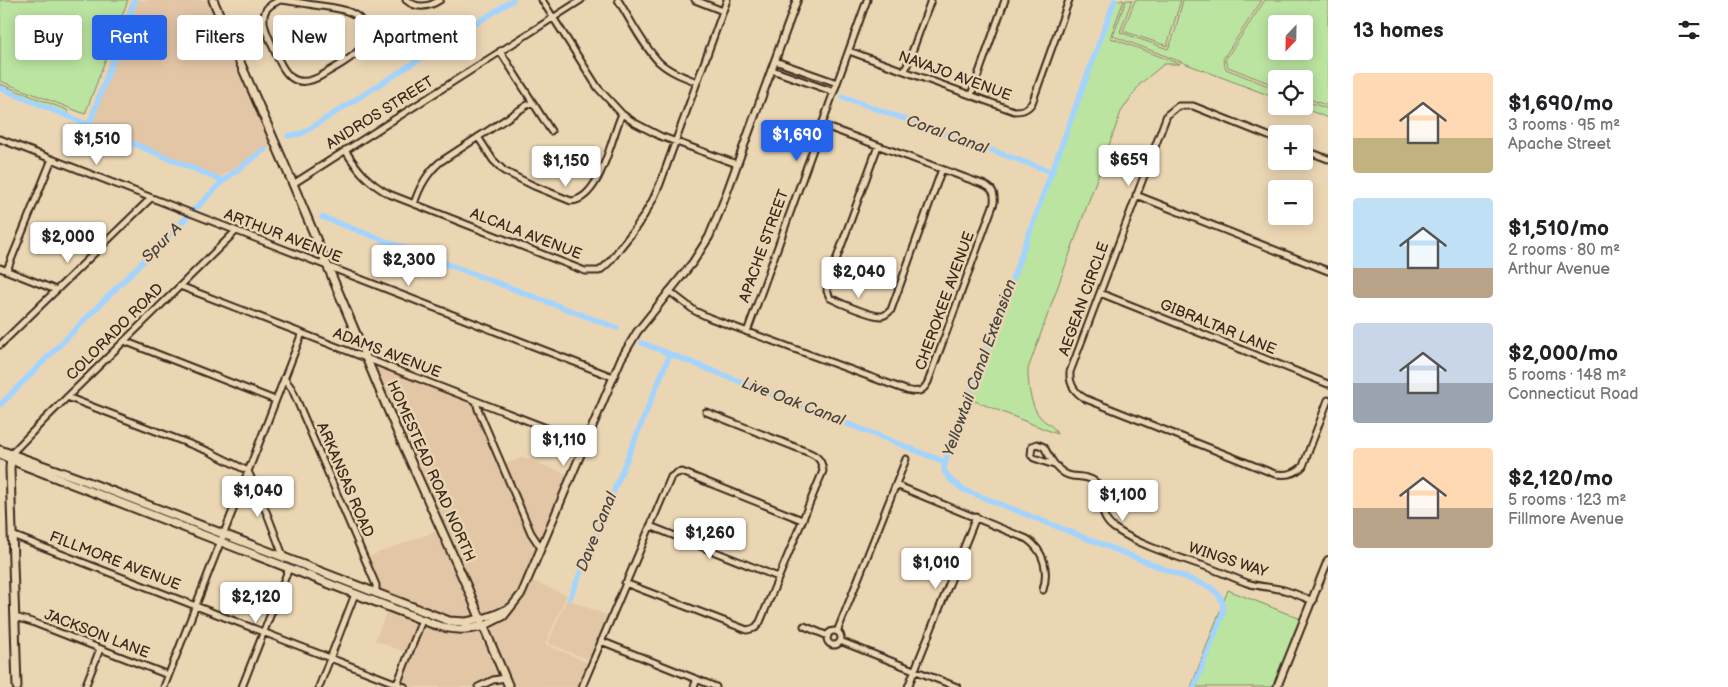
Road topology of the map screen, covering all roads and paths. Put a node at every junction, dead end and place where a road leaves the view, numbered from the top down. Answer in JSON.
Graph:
{"nodes":[{"id":1,"x":213,"y":0,"type":"edge"},
{"id":2,"x":286,"y":0,"type":"edge"},
{"id":3,"x":406,"y":0,"type":"edge"},
{"id":4,"x":440,"y":0,"type":"edge"},
{"id":5,"x":542,"y":0,"type":"edge"},
{"id":6,"x":581,"y":0,"type":"edge"},
{"id":7,"x":618,"y":0,"type":"edge"},
{"id":8,"x":695,"y":0,"type":"edge"},
{"id":9,"x":727,"y":0,"type":"edge"},
{"id":10,"x":797,"y":0,"type":"edge"},
{"id":11,"x":867,"y":0,"type":"edge"},
{"id":12,"x":931,"y":0,"type":"edge"},
{"id":13,"x":1005,"y":0,"type":"edge"},
{"id":14,"x":1069,"y":0,"type":"edge"},
{"id":15,"x":723,"y":11,"type":"junction"},
{"id":16,"x":554,"y":18,"type":"junction"},
{"id":17,"x":849,"y":51,"type":"junction"},
{"id":18,"x":500,"y":52,"type":"junction"},
{"id":19,"x":775,"y":61,"type":"junction"},
{"id":20,"x":772,"y":70,"type":"junction"},
{"id":21,"x":905,"y":71,"type":"junction"},
{"id":22,"x":697,"y":82,"type":"junction"},
{"id":23,"x":837,"y":83,"type":"junction"},
{"id":24,"x":834,"y":92,"type":"junction"},
{"id":25,"x":971,"y":95,"type":"junction"},
{"id":26,"x":532,"y":102,"type":"junction"},
{"id":27,"x":622,"y":114,"type":"junction"},
{"id":28,"x":822,"y":125,"type":"junction"},
{"id":29,"x":551,"y":131,"type":"dead end"},
{"id":30,"x":478,"y":136,"type":"junction"},
{"id":31,"x":1268,"y":136,"type":"edge"},
{"id":32,"x":0,"y":139,"type":"edge"},
{"id":33,"x":676,"y":142,"type":"junction"},
{"id":34,"x":878,"y":146,"type":"junction"},
{"id":35,"x":346,"y":150,"type":"junction"},
{"id":36,"x":1313,"y":153,"type":"edge"},
{"id":37,"x":52,"y":159,"type":"junction"},
{"id":38,"x":1328,"y":159,"type":"edge"},
{"id":39,"x":737,"y":164,"type":"junction"},
{"id":40,"x":942,"y":169,"type":"junction"},
{"id":41,"x":293,"y":184,"type":"junction"},
{"id":42,"x":1136,"y":195,"type":"junction"},
{"id":43,"x":151,"y":198,"type":"junction"},
{"id":44,"x":414,"y":204,"type":"junction"},
{"id":45,"x":236,"y":231,"type":"junction"},
{"id":46,"x":328,"y":266,"type":"junction"},
{"id":47,"x":0,"y":268,"type":"edge"},
{"id":48,"x":7,"y":270,"type":"junction"},
{"id":49,"x":1328,"y":271,"type":"edge"},
{"id":50,"x":180,"y":286,"type":"junction"},
{"id":51,"x":56,"y":290,"type":"junction"},
{"id":52,"x":670,"y":291,"type":"junction"},
{"id":53,"x":1100,"y":293,"type":"junction"},
{"id":54,"x":747,"y":332,"type":"junction"},
{"id":55,"x":302,"y":333,"type":"junction"},
{"id":56,"x":124,"y":341,"type":"junction"},
{"id":57,"x":0,"y":345,"type":"edge"},
{"id":58,"x":367,"y":359,"type":"junction"},
{"id":59,"x":613,"y":377,"type":"junction"},
{"id":60,"x":284,"y":378,"type":"junction"},
{"id":61,"x":1328,"y":384,"type":"edge"},
{"id":62,"x":67,"y":397,"type":"junction"},
{"id":63,"x":275,"y":400,"type":"junction"},
{"id":64,"x":1328,"y":400,"type":"edge"},
{"id":65,"x":476,"y":401,"type":"junction"},
{"id":66,"x":706,"y":412,"type":"dead end"},
{"id":67,"x":585,"y":443,"type":"junction"},
{"id":68,"x":0,"y":450,"type":"edge"},
{"id":69,"x":0,"y":454,"type":"edge"},
{"id":70,"x":11,"y":456,"type":"junction"},
{"id":71,"x":906,"y":459,"type":"dead end"},
{"id":72,"x":1056,"y":466,"type":"junction"},
{"id":73,"x":248,"y":471,"type":"junction"},
{"id":74,"x":896,"y":485,"type":"junction"},
{"id":75,"x":976,"y":517,"type":"junction"},
{"id":76,"x":802,"y":520,"type":"junction"},
{"id":77,"x":650,"y":526,"type":"junction"},
{"id":78,"x":12,"y":535,"type":"junction"},
{"id":79,"x":222,"y":538,"type":"junction"},
{"id":80,"x":541,"y":548,"type":"junction"},
{"id":81,"x":284,"y":558,"type":"junction"},
{"id":82,"x":1328,"y":560,"type":"edge"},
{"id":83,"x":289,"y":568,"type":"junction"},
{"id":84,"x":778,"y":577,"type":"junction"},
{"id":85,"x":625,"y":583,"type":"junction"},
{"id":86,"x":1043,"y":590,"type":"dead end"},
{"id":87,"x":355,"y":594,"type":"junction"},
{"id":88,"x":376,"y":594,"type":"junction"},
{"id":89,"x":1313,"y":601,"type":"junction"},
{"id":90,"x":195,"y":606,"type":"junction"},
{"id":91,"x":16,"y":617,"type":"junction"},
{"id":92,"x":422,"y":620,"type":"junction"},
{"id":93,"x":482,"y":622,"type":"junction"},
{"id":94,"x":804,"y":626,"type":"dead end"},
{"id":95,"x":264,"y":632,"type":"junction"},
{"id":96,"x":837,"y":632,"type":"junction"},
{"id":97,"x":828,"y":636,"type":"junction"},
{"id":98,"x":600,"y":641,"type":"junction"},
{"id":99,"x":840,"y":641,"type":"junction"},
{"id":100,"x":100,"y":649,"type":"junction"},
{"id":101,"x":331,"y":659,"type":"junction"},
{"id":102,"x":914,"y":670,"type":"junction"},
{"id":103,"x":168,"y":676,"type":"junction"},
{"id":104,"x":505,"y":678,"type":"junction"},
{"id":105,"x":696,"y":680,"type":"junction"},
{"id":106,"x":397,"y":686,"type":"edge"},
{"id":107,"x":17,"y":687,"type":"edge"},
{"id":108,"x":85,"y":687,"type":"edge"},
{"id":109,"x":164,"y":687,"type":"edge"},
{"id":110,"x":242,"y":687,"type":"edge"},
{"id":111,"x":319,"y":687,"type":"edge"},
{"id":112,"x":405,"y":687,"type":"edge"},
{"id":113,"x":478,"y":687,"type":"edge"},
{"id":114,"x":509,"y":687,"type":"edge"},
{"id":115,"x":582,"y":687,"type":"edge"},
{"id":116,"x":694,"y":687,"type":"edge"},
{"id":117,"x":716,"y":687,"type":"edge"},
{"id":118,"x":908,"y":687,"type":"edge"},
{"id":119,"x":957,"y":687,"type":"edge"},
{"id":120,"x":1277,"y":687,"type":"edge"}],
"edges":[{"from":1,"to":41,"type":"main road","name":"HOMESTEAD ROAD NORTH"},
{"from":2,"to":2,"type":"street"},
{"from":3,"to":4,"type":"street"},
{"from":5,"to":16,"type":"street"},
{"from":6,"to":16,"type":"street","name":"ANDROS STREET"},
{"from":7,"to":22,"type":"street"},
{"from":8,"to":15,"type":"street"},
{"from":9,"to":15,"type":"street","name":"ALCALA AVENUE"},
{"from":10,"to":19,"type":"street"},
{"from":11,"to":17,"type":"street","name":"APACHE STREET"},
{"from":12,"to":21,"type":"street"},
{"from":13,"to":25,"type":"street"},
{"from":14,"to":25,"type":"street","name":"NAVAJO AVENUE"},
{"from":15,"to":22,"type":"street","name":"ALCALA AVENUE"},
{"from":16,"to":18,"type":"street","name":"ANDROS STREET"},
{"from":16,"to":27,"type":"street"},
{"from":17,"to":21,"type":"street","name":"NAVAJO AVENUE"},
{"from":17,"to":23,"type":"street","name":"APACHE STREET"},
{"from":18,"to":26,"type":"street"},
{"from":18,"to":35,"type":"street","name":"ANDROS STREET"},
{"from":19,"to":20,"type":"street"},
{"from":19,"to":23,"type":"street"},
{"from":20,"to":24,"type":"street"},
{"from":20,"to":39,"type":"street"},
{"from":21,"to":25,"type":"street","name":"NAVAJO AVENUE"},
{"from":22,"to":33,"type":"street","name":"ALCALA AVENUE"},
{"from":23,"to":24,"type":"street","name":"APACHE STREET"},
{"from":24,"to":28,"type":"street","name":"APACHE STREET"},
{"from":26,"to":29,"type":"street"},
{"from":26,"to":30,"type":"street"},
{"from":27,"to":30,"type":"street"},
{"from":27,"to":33,"type":"street"},
{"from":28,"to":34,"type":"street","name":"CHEROKEE AVENUE"},
{"from":28,"to":54,"type":"street","name":"APACHE STREET"},
{"from":30,"to":44,"type":"street"},
{"from":31,"to":42,"type":"street","name":"AEGEAN CIRCLE"},
{"from":32,"to":37,"type":"street","name":"ARTHUR AVENUE"},
{"from":33,"to":39,"type":"street"},
{"from":33,"to":44,"type":"street","name":"ALCALA AVENUE"},
{"from":34,"to":40,"type":"street","name":"CHEROKEE AVENUE"},
{"from":34,"to":40,"type":"street"},
{"from":35,"to":41,"type":"street","name":"ANDROS STREET"},
{"from":35,"to":44,"type":"street","name":"ALCALA AVENUE"},
{"from":36,"to":38,"type":"street"},
{"from":37,"to":43,"type":"street","name":"ARTHUR AVENUE"},
{"from":37,"to":48,"type":"street"},
{"from":39,"to":52,"type":"street"},
{"from":40,"to":54,"type":"street","name":"CHEROKEE AVENUE"},
{"from":41,"to":46,"type":"main road","name":"HOMESTEAD ROAD NORTH"},
{"from":42,"to":49,"type":"street"},
{"from":42,"to":53,"type":"street","name":"AEGEAN CIRCLE"},
{"from":43,"to":45,"type":"street","name":"ARTHUR AVENUE"},
{"from":43,"to":51,"type":"street"},
{"from":45,"to":46,"type":"street","name":"ARTHUR AVENUE"},
{"from":45,"to":50,"type":"street","name":"COLORADO ROAD"},
{"from":46,"to":58,"type":"main road","name":"HOMESTEAD ROAD NORTH"},
{"from":46,"to":59,"type":"street","name":"ARTHUR AVENUE"},
{"from":47,"to":48,"type":"street"},
{"from":48,"to":51,"type":"street"},
{"from":50,"to":55,"type":"street","name":"ADAMS AVENUE"},
{"from":50,"to":56,"type":"street","name":"COLORADO ROAD"},
{"from":51,"to":57,"type":"street"},
{"from":52,"to":54,"type":"street","name":"CHEROKEE AVENUE"},
{"from":52,"to":59,"type":"street"},
{"from":53,"to":61,"type":"street","name":"GIBRALTAR LANE"},
{"from":53,"to":64,"type":"street","name":"AEGEAN CIRCLE"},
{"from":55,"to":58,"type":"street","name":"ADAMS AVENUE"},
{"from":55,"to":60,"type":"street"},
{"from":56,"to":62,"type":"street","name":"COLORADO ROAD"},
{"from":56,"to":63,"type":"street"},
{"from":58,"to":65,"type":"street","name":"ADAMS AVENUE"},
{"from":58,"to":93,"type":"main road","name":"HOMESTEAD ROAD NORTH"},
{"from":59,"to":67,"type":"street"},
{"from":60,"to":63,"type":"street"},
{"from":60,"to":88,"type":"street","name":"ARKANSAS ROAD"},
{"from":62,"to":70,"type":"street","name":"COLORADO ROAD"},
{"from":62,"to":73,"type":"street"},
{"from":63,"to":73,"type":"street"},
{"from":65,"to":67,"type":"street","name":"ADAMS AVENUE"},
{"from":65,"to":80,"type":"street"},
{"from":66,"to":76,"type":"street"},
{"from":67,"to":80,"type":"street"},
{"from":68,"to":70,"type":"main road"},
{"from":69,"to":70,"type":"main road"},
{"from":70,"to":78,"type":"main road"},
{"from":70,"to":79,"type":"main road"},
{"from":71,"to":74,"type":"street"},
{"from":72,"to":72,"type":"street","name":"WINGS WAY"},
{"from":72,"to":89,"type":"street","name":"WINGS WAY"},
{"from":73,"to":79,"type":"street"},
{"from":73,"to":81,"type":"street"},
{"from":74,"to":75,"type":"street"},
{"from":74,"to":96,"type":"street"},
{"from":75,"to":86,"type":"street"},
{"from":75,"to":102,"type":"street"},
{"from":76,"to":77,"type":"street"},
{"from":76,"to":84,"type":"street"},
{"from":77,"to":84,"type":"street"},
{"from":77,"to":85,"type":"street"},
{"from":78,"to":90,"type":"street","name":"FILLMORE AVENUE"},
{"from":78,"to":91,"type":"main road"},
{"from":79,"to":81,"type":"main road"},
{"from":79,"to":83,"type":"main road"},
{"from":79,"to":90,"type":"street"},
{"from":80,"to":93,"type":"street"},
{"from":81,"to":88,"type":"main road"},
{"from":82,"to":89,"type":"street"},
{"from":83,"to":87,"type":"main road"},
{"from":83,"to":95,"type":"street"},
{"from":84,"to":85,"type":"street"},
{"from":85,"to":98,"type":"street"},
{"from":87,"to":92,"type":"main road"},
{"from":87,"to":101,"type":"street"},
{"from":88,"to":93,"type":"main road"},
{"from":89,"to":120,"type":"street"},
{"from":90,"to":95,"type":"street","name":"FILLMORE AVENUE"},
{"from":90,"to":103,"type":"street"},
{"from":91,"to":100,"type":"street","name":"JACKSON LANE"},
{"from":91,"to":107,"type":"main road"},
{"from":92,"to":93,"type":"main road"},
{"from":92,"to":106,"type":"street"},
{"from":93,"to":104,"type":"main road","name":"HOMESTEAD ROAD NORTH"},
{"from":94,"to":97,"type":"street"},
{"from":95,"to":101,"type":"street","name":"FILLMORE AVENUE"},
{"from":95,"to":110,"type":"street"},
{"from":96,"to":97,"type":"street"},
{"from":96,"to":99,"type":"street"},
{"from":97,"to":99,"type":"street"},
{"from":98,"to":105,"type":"street"},
{"from":98,"to":115,"type":"street"},
{"from":99,"to":102,"type":"street"},
{"from":100,"to":103,"type":"street","name":"JACKSON LANE"},
{"from":100,"to":108,"type":"street"},
{"from":101,"to":106,"type":"street","name":"FILLMORE AVENUE"},
{"from":101,"to":111,"type":"street"},
{"from":102,"to":118,"type":"street"},
{"from":102,"to":119,"type":"street"},
{"from":103,"to":109,"type":"street"},
{"from":104,"to":113,"type":"street"},
{"from":104,"to":114,"type":"main road","name":"HOMESTEAD ROAD NORTH"},
{"from":105,"to":116,"type":"street"},
{"from":105,"to":117,"type":"street"},
{"from":106,"to":112,"type":"street","name":"FILLMORE AVENUE"}]}
